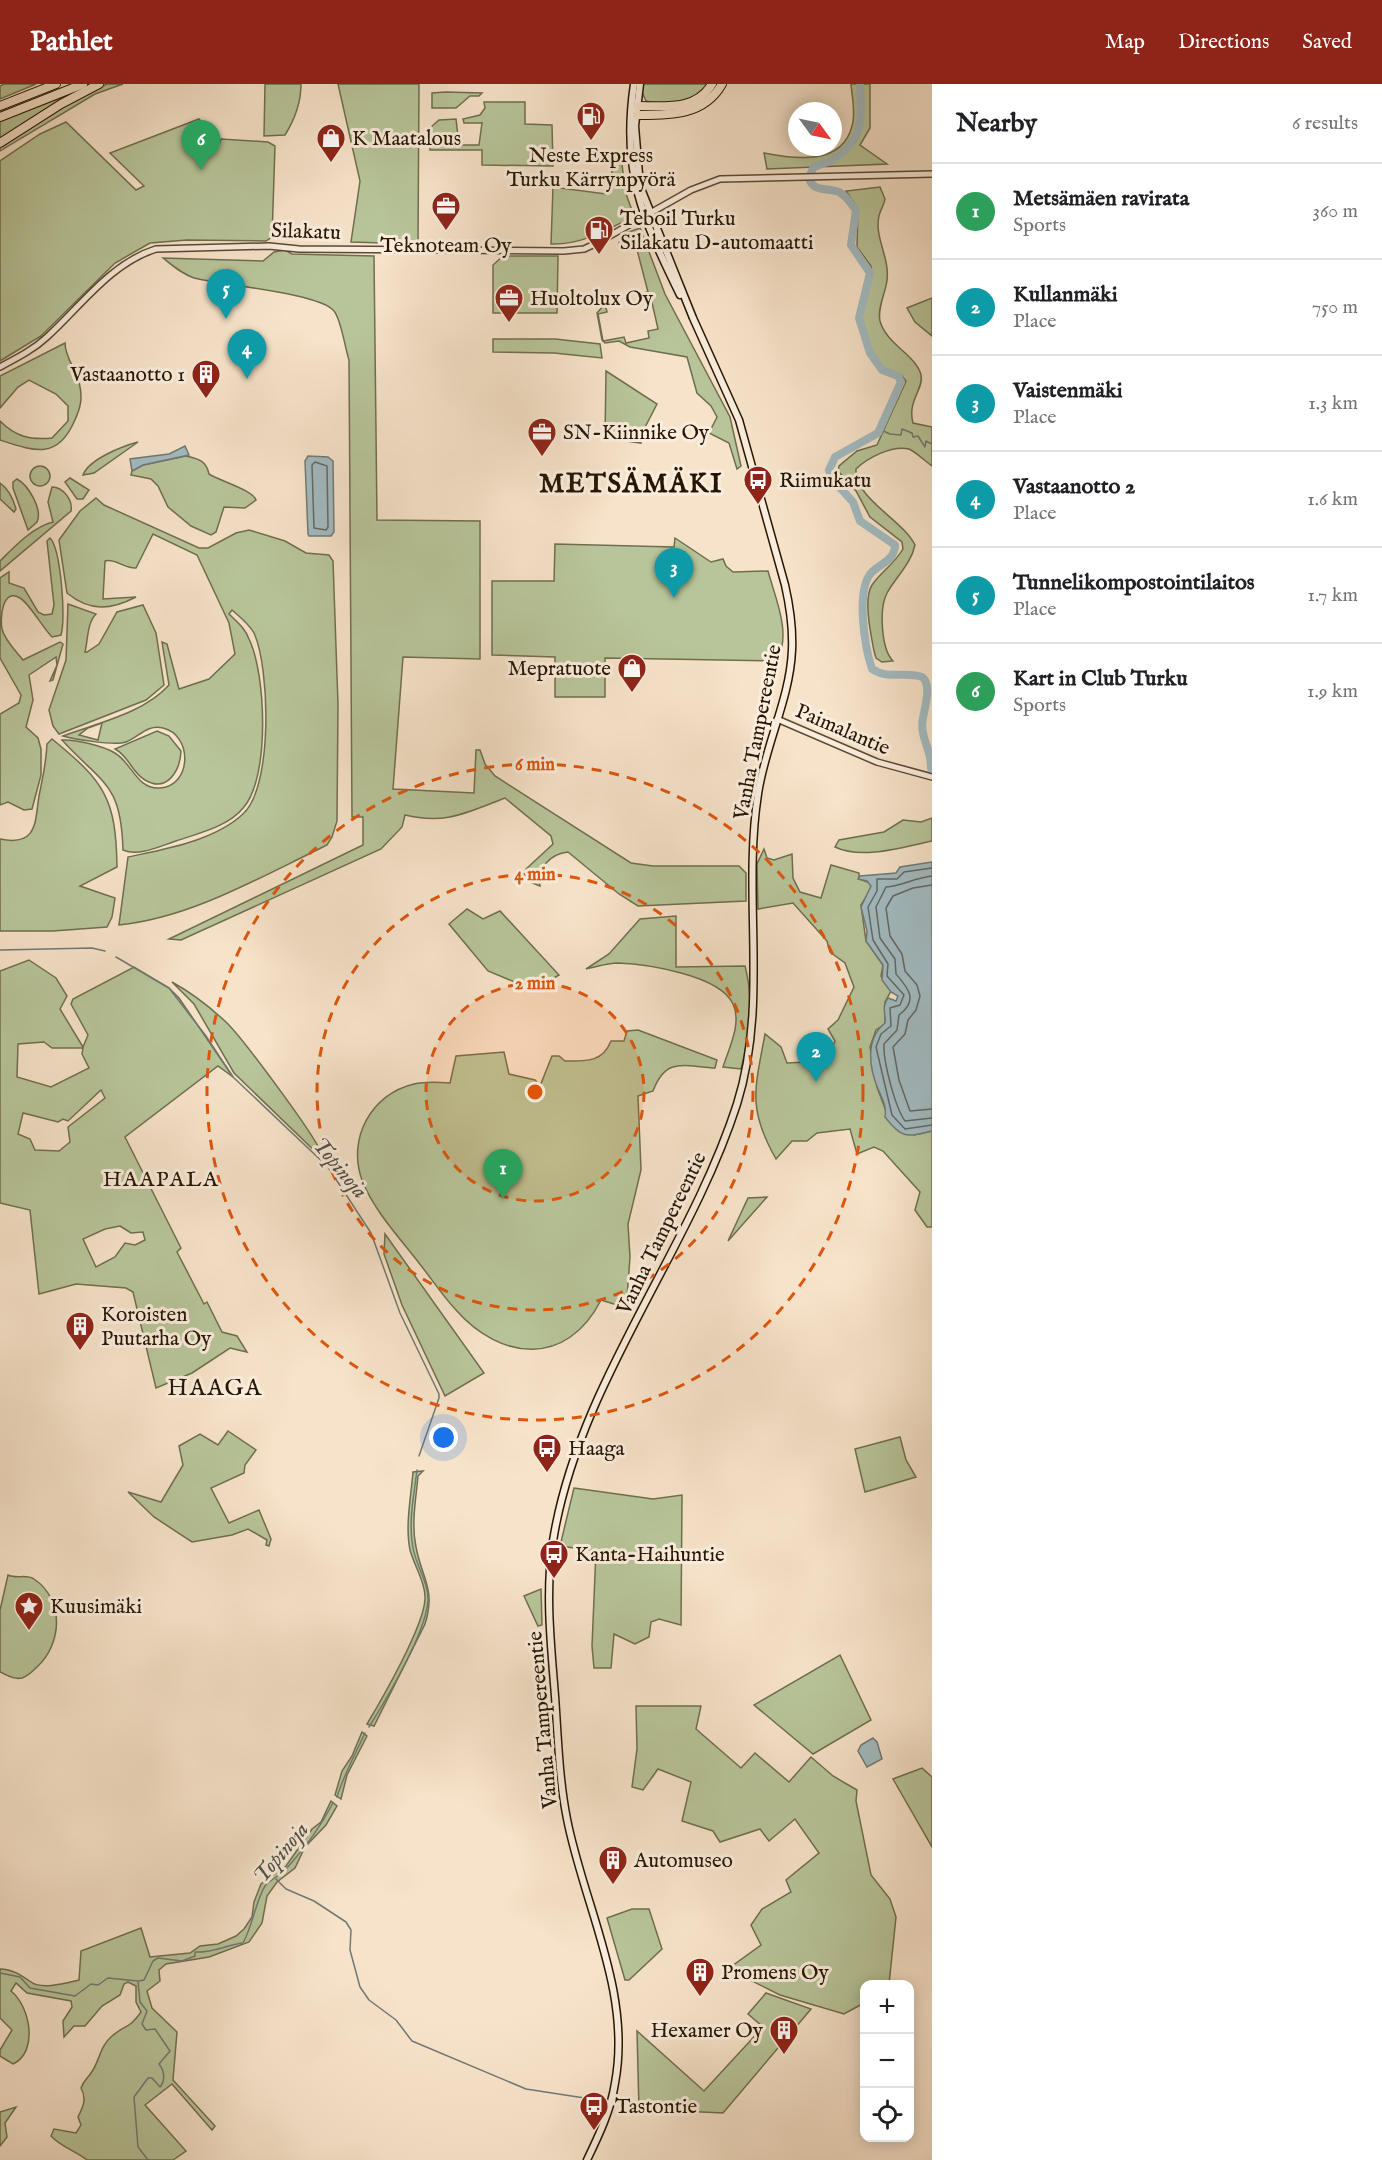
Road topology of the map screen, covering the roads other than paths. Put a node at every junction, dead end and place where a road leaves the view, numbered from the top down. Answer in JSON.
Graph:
{"nodes":[{"id":1,"x":56,"y":84,"type":"edge"},
{"id":2,"x":83,"y":84,"type":"edge"},
{"id":3,"x":99,"y":84,"type":"edge"},
{"id":4,"x":634,"y":84,"type":"edge"},
{"id":5,"x":640,"y":84,"type":"edge"},
{"id":6,"x":712,"y":84,"type":"edge"},
{"id":7,"x":722,"y":84,"type":"edge"},
{"id":8,"x":0,"y":106,"type":"edge"},
{"id":9,"x":635,"y":110,"type":"junction"},
{"id":10,"x":0,"y":117,"type":"edge"},
{"id":11,"x":0,"y":143,"type":"edge"},
{"id":12,"x":932,"y":174,"type":"edge"},
{"id":13,"x":646,"y":215,"type":"junction"},
{"id":14,"x":0,"y":367,"type":"edge"},
{"id":15,"x":777,"y":719,"type":"junction"},
{"id":16,"x":932,"y":777,"type":"edge"},
{"id":17,"x":588,"y":2160,"type":"edge"}],
"edges":[{"from":1,"to":8,"type":"highway"},
{"from":2,"to":10,"type":"highway"},
{"from":3,"to":11,"type":"highway"},
{"from":4,"to":9,"type":"main road","name":"Vanha Tampereentie"},
{"from":5,"to":9,"type":"main road","name":"Vanha Tampereentie"},
{"from":6,"to":9,"type":"highway"},
{"from":7,"to":9,"type":"highway"},
{"from":9,"to":13,"type":"main road","name":"Vanha Tampereentie"},
{"from":12,"to":13,"type":"street","name":"Silakatu"},
{"from":13,"to":14,"type":"street","name":"Silakatu"},
{"from":13,"to":15,"type":"main road","name":"Vanha Tampereentie"},
{"from":15,"to":16,"type":"street","name":"Paimalantie"},
{"from":15,"to":17,"type":"main road","name":"Vanha Tampereentie"}]}
